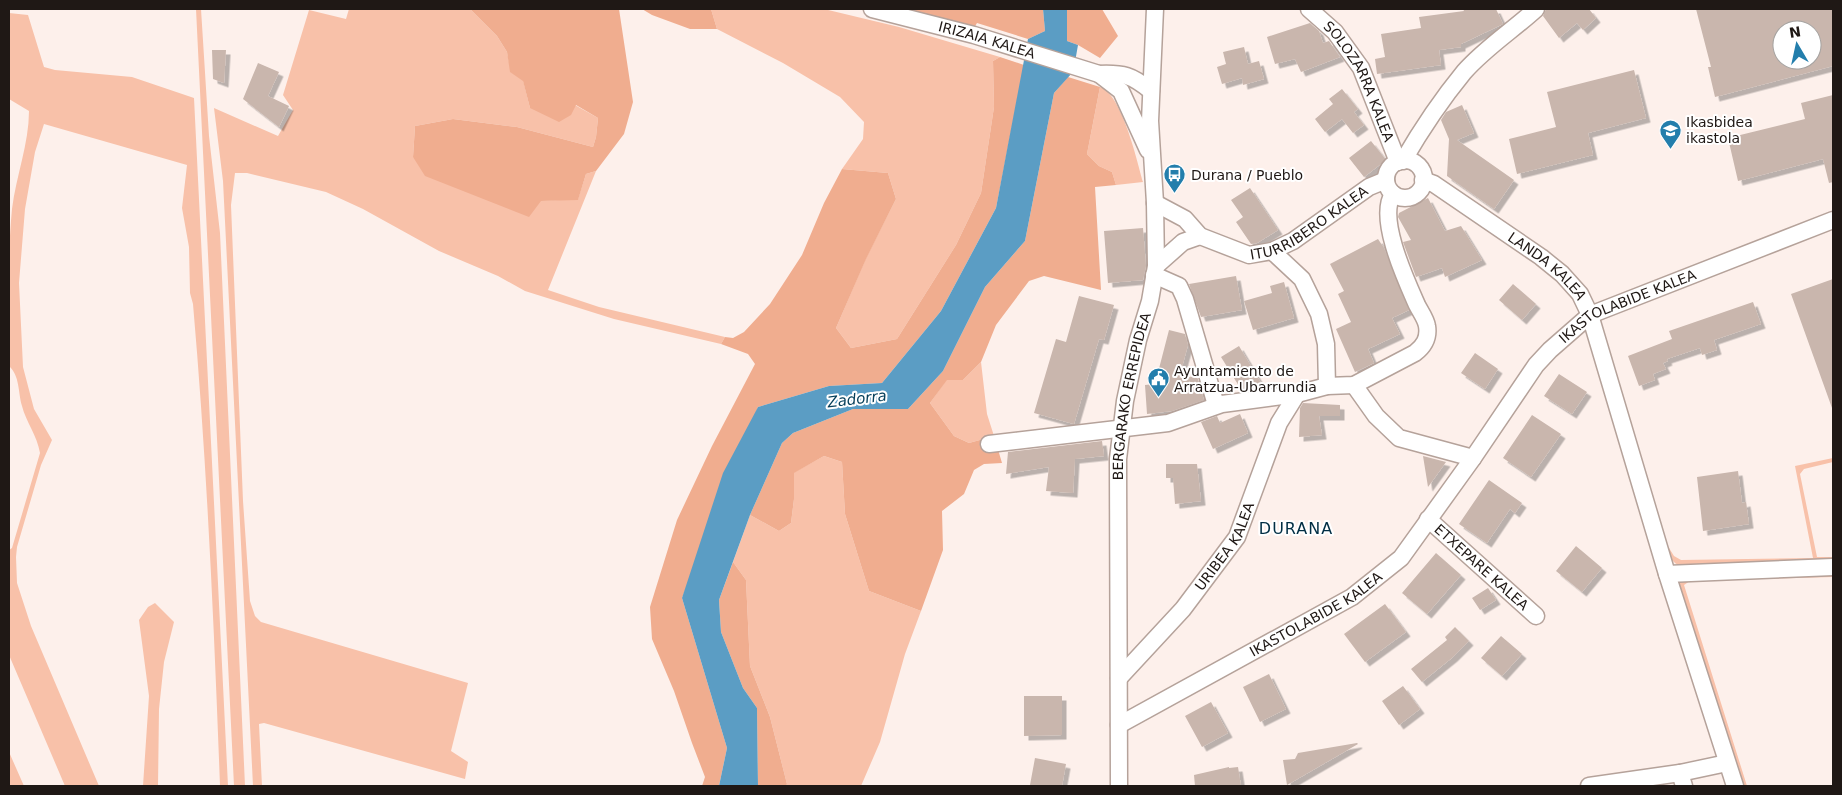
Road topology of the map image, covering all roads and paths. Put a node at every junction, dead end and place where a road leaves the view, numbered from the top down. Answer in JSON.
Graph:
{"nodes":[{"id":1,"x":872,"y":9,"type":"edge"},
{"id":2,"x":1155,"y":9,"type":"edge"},
{"id":3,"x":1309,"y":9,"type":"edge"},
{"id":4,"x":1536,"y":9,"type":"edge"},
{"id":5,"x":1153,"y":46,"type":"junction"},
{"id":6,"x":1124,"y":84,"type":"junction"},
{"id":7,"x":1151,"y":91,"type":"junction"},
{"id":8,"x":1151,"y":156,"type":"junction"},
{"id":9,"x":1400,"y":161,"type":"junction"},
{"id":10,"x":1423,"y":180,"type":"junction"},
{"id":11,"x":1389,"y":187,"type":"junction"},
{"id":12,"x":1155,"y":203,"type":"junction"},
{"id":13,"x":1833,"y":220,"type":"edge"},
{"id":14,"x":1200,"y":236,"type":"junction"},
{"id":15,"x":1272,"y":251,"type":"junction"},
{"id":16,"x":1155,"y":270,"type":"junction"},
{"id":17,"x":1590,"y":315,"type":"junction"},
{"id":18,"x":1354,"y":385,"type":"junction"},
{"id":19,"x":1326,"y":386,"type":"junction"},
{"id":20,"x":1297,"y":394,"type":"junction"},
{"id":21,"x":1216,"y":405,"type":"junction"},
{"id":22,"x":1121,"y":429,"type":"junction"},
{"id":23,"x":989,"y":444,"type":"dead end"},
{"id":24,"x":1473,"y":458,"type":"junction"},
{"id":25,"x":1428,"y":519,"type":"junction"},
{"id":26,"x":1833,"y":567,"type":"edge"},
{"id":27,"x":1667,"y":574,"type":"junction"},
{"id":28,"x":1536,"y":616,"type":"dead end"},
{"id":29,"x":1119,"y":678,"type":"junction"},
{"id":30,"x":1119,"y":725,"type":"junction"},
{"id":31,"x":1727,"y":763,"type":"junction"},
{"id":32,"x":1682,"y":780,"type":"edge"},
{"id":33,"x":1119,"y":786,"type":"edge"},
{"id":34,"x":1589,"y":786,"type":"edge"},
{"id":35,"x":1735,"y":786,"type":"edge"}],
"edges":[{"from":1,"to":6,"type":"street","name":"IRIZAIA KALEA"},
{"from":2,"to":5,"type":"street","name":"BERGARAKO ERREPIDEA"},
{"from":3,"to":9,"type":"street","name":"SOLOZARRA KALEA"},
{"from":4,"to":9,"type":"street"},
{"from":5,"to":6,"type":"street"},
{"from":5,"to":7,"type":"street","name":"BERGARAKO ERREPIDEA"},
{"from":6,"to":7,"type":"street","name":"IRIZAIA KALEA"},
{"from":6,"to":8,"type":"street"},
{"from":7,"to":8,"type":"street","name":"BERGARAKO ERREPIDEA"},
{"from":8,"to":12,"type":"street","name":"BERGARAKO ERREPIDEA"},
{"from":9,"to":10,"type":"street"},
{"from":9,"to":11,"type":"street"},
{"from":10,"to":11,"type":"street"},
{"from":10,"to":17,"type":"street","name":"LANDA KALEA"},
{"from":11,"to":15,"type":"street","name":"ITURRIBERO KALEA"},
{"from":11,"to":18,"type":"street"},
{"from":12,"to":14,"type":"street","name":"ITURRIBERO KALEA"},
{"from":12,"to":16,"type":"street","name":"BERGARAKO ERREPIDEA"},
{"from":13,"to":17,"type":"street","name":"IKASTOLABIDE KALEA"},
{"from":14,"to":15,"type":"street","name":"ITURRIBERO KALEA"},
{"from":14,"to":16,"type":"street"},
{"from":15,"to":19,"type":"street"},
{"from":16,"to":21,"type":"street"},
{"from":16,"to":22,"type":"street","name":"BERGARAKO ERREPIDEA"},
{"from":17,"to":24,"type":"street","name":"IKASTOLABIDE KALEA"},
{"from":17,"to":27,"type":"street","name":"LANDA KALEA"},
{"from":18,"to":19,"type":"street"},
{"from":18,"to":24,"type":"street"},
{"from":19,"to":20,"type":"street"},
{"from":20,"to":21,"type":"street"},
{"from":20,"to":29,"type":"street","name":"URIBEA KALEA"},
{"from":21,"to":22,"type":"street"},
{"from":22,"to":23,"type":"street"},
{"from":22,"to":29,"type":"street","name":"BERGARAKO ERREPIDEA"},
{"from":24,"to":25,"type":"street","name":"IKASTOLABIDE KALEA"},
{"from":25,"to":28,"type":"street","name":"ETXEPARE KALEA"},
{"from":25,"to":30,"type":"street","name":"IKASTOLABIDE KALEA"},
{"from":26,"to":27,"type":"street"},
{"from":27,"to":31,"type":"street","name":"LANDA KALEA"},
{"from":29,"to":30,"type":"street","name":"BERGARAKO ERREPIDEA"},
{"from":30,"to":33,"type":"street","name":"BERGARAKO ERREPIDEA"},
{"from":31,"to":32,"type":"street"},
{"from":31,"to":35,"type":"street","name":"LANDA KALEA"},
{"from":32,"to":34,"type":"street"}]}
